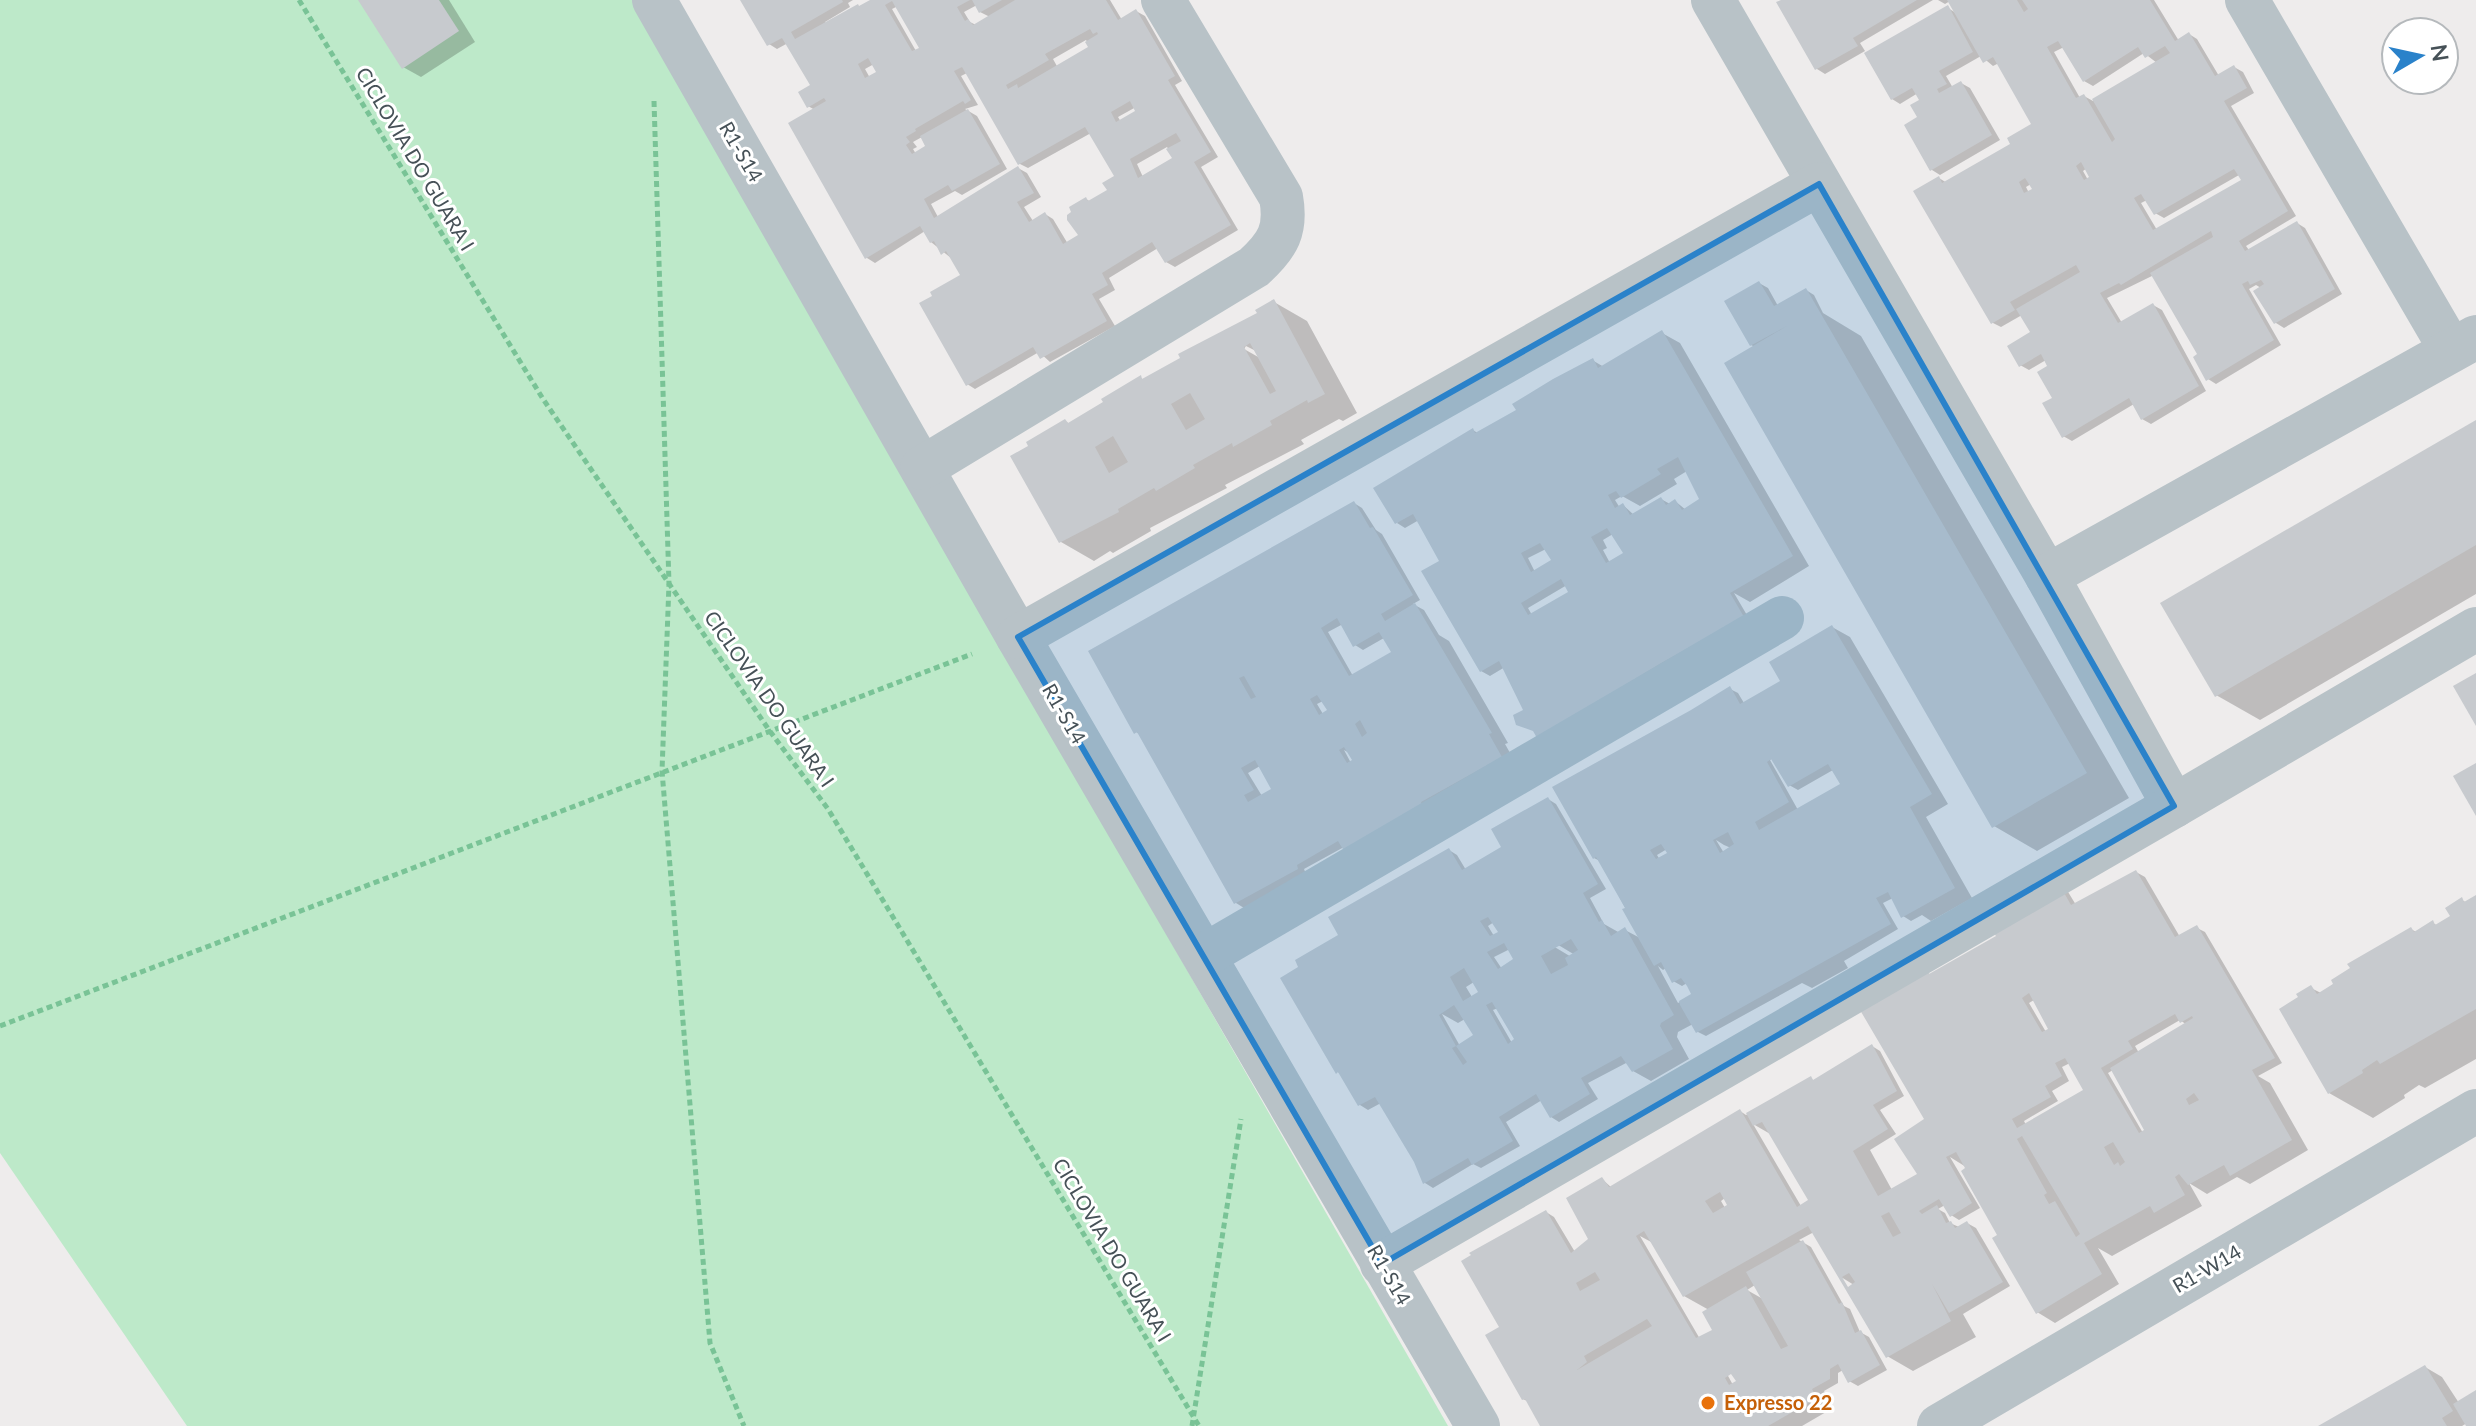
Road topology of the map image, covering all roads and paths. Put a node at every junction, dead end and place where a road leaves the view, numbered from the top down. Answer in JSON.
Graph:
{"nodes":[{"id":1,"x":299,"y":0,"type":"edge"},
{"id":2,"x":654,"y":0,"type":"edge"},
{"id":3,"x":1163,"y":0,"type":"edge"},
{"id":4,"x":1713,"y":0,"type":"edge"},
{"id":5,"x":2247,"y":0,"type":"edge"},
{"id":6,"x":654,"y":95,"type":"dead end"},
{"id":7,"x":1819,"y":184,"type":"junction"},
{"id":8,"x":2464,"y":344,"type":"edge"},
{"id":9,"x":922,"y":468,"type":"junction"},
{"id":10,"x":2047,"y":576,"type":"junction"},
{"id":11,"x":669,"y":584,"type":"junction"},
{"id":12,"x":1782,"y":618,"type":"dead end"},
{"id":13,"x":2476,"y":629,"type":"edge"},
{"id":14,"x":1018,"y":637,"type":"junction"},
{"id":15,"x":769,"y":730,"type":"junction"},
{"id":16,"x":662,"y":771,"type":"junction"},
{"id":17,"x":2174,"y":806,"type":"junction"},
{"id":18,"x":1205,"y":955,"type":"junction"},
{"id":19,"x":0,"y":1026,"type":"edge"},
{"id":20,"x":2476,"y":1111,"type":"edge"},
{"id":21,"x":1241,"y":1118,"type":"dead end"},
{"id":22,"x":1382,"y":1264,"type":"junction"},
{"id":23,"x":1193,"y":1417,"type":"junction"},
{"id":24,"x":744,"y":1426,"type":"edge"},
{"id":25,"x":1192,"y":1426,"type":"edge"},
{"id":26,"x":1199,"y":1426,"type":"edge"},
{"id":27,"x":1478,"y":1426,"type":"edge"},
{"id":28,"x":1939,"y":1426,"type":"edge"}],
"edges":[{"from":1,"to":11,"type":"path","name":"CICLOVIA DO GUARA I"},
{"from":2,"to":9,"type":"street","name":"R1-S14"},
{"from":3,"to":9,"type":"street"},
{"from":4,"to":7,"type":"street"},
{"from":5,"to":8,"type":"street"},
{"from":6,"to":11,"type":"path"},
{"from":7,"to":10,"type":"street"},
{"from":7,"to":14,"type":"street"},
{"from":8,"to":10,"type":"street"},
{"from":9,"to":14,"type":"street","name":"R1-S14"},
{"from":10,"to":17,"type":"street"},
{"from":11,"to":15,"type":"path","name":"CICLOVIA DO GUARA I"},
{"from":11,"to":16,"type":"path"},
{"from":12,"to":18,"type":"street"},
{"from":13,"to":17,"type":"street"},
{"from":14,"to":15,"type":"path"},
{"from":14,"to":18,"type":"street","name":"R1-S14"},
{"from":15,"to":16,"type":"path"},
{"from":15,"to":23,"type":"path","name":"CICLOVIA DO GUARA I"},
{"from":16,"to":19,"type":"path"},
{"from":16,"to":24,"type":"path"},
{"from":17,"to":22,"type":"street"},
{"from":18,"to":22,"type":"street","name":"R1-S14"},
{"from":20,"to":28,"type":"street","name":"R1-W14"},
{"from":21,"to":23,"type":"path"},
{"from":22,"to":27,"type":"street","name":"R1-S14"},
{"from":23,"to":25,"type":"path"},
{"from":23,"to":26,"type":"path","name":"CICLOVIA DO GUARA I"}]}
